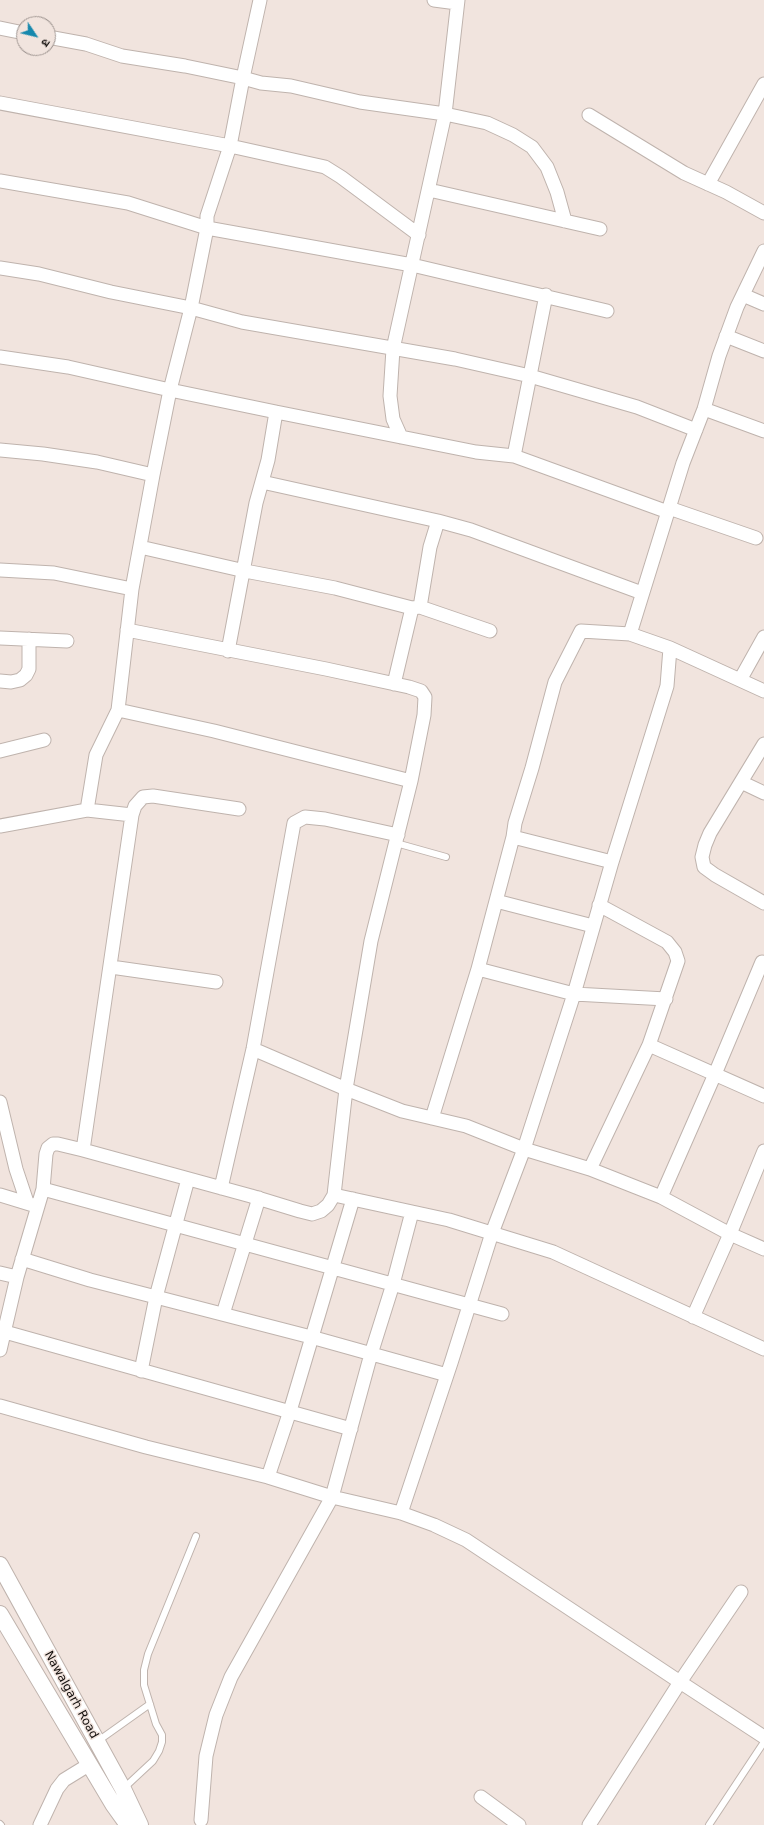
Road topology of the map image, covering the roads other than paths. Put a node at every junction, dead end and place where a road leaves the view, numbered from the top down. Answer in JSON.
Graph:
{"nodes":[{"id":1,"x":260,"y":0,"type":"edge"},
{"id":2,"x":434,"y":0,"type":"edge"},
{"id":3,"x":458,"y":1,"type":"edge"},
{"id":4,"x":0,"y":28,"type":"edge"},
{"id":5,"x":16,"y":31,"type":"edge"},
{"id":6,"x":56,"y":38,"type":"edge"},
{"id":7,"x":243,"y":78,"type":"junction"},
{"id":8,"x":764,"y":84,"type":"edge"},
{"id":9,"x":760,"y":102,"type":"edge"},
{"id":10,"x":0,"y":103,"type":"edge"},
{"id":11,"x":445,"y":114,"type":"junction"},
{"id":12,"x":589,"y":115,"type":"dead end"},
{"id":13,"x":230,"y":146,"type":"junction"},
{"id":14,"x":0,"y":181,"type":"edge"},
{"id":15,"x":708,"y":184,"type":"junction"},
{"id":16,"x":429,"y":190,"type":"junction"},
{"id":17,"x":764,"y":213,"type":"edge"},
{"id":18,"x":565,"y":221,"type":"junction"},
{"id":19,"x":207,"y":228,"type":"junction"},
{"id":20,"x":600,"y":229,"type":"dead end"},
{"id":21,"x":419,"y":235,"type":"junction"},
{"id":22,"x":764,"y":251,"type":"edge"},
{"id":23,"x":412,"y":266,"type":"junction"},
{"id":24,"x":0,"y":268,"type":"edge"},
{"id":25,"x":743,"y":295,"type":"junction"},
{"id":26,"x":546,"y":296,"type":"junction"},
{"id":27,"x":764,"y":304,"type":"edge"},
{"id":28,"x":191,"y":308,"type":"junction"},
{"id":29,"x":607,"y":311,"type":"dead end"},
{"id":30,"x":726,"y":336,"type":"junction"},
{"id":31,"x":393,"y":349,"type":"junction"},
{"id":32,"x":764,"y":351,"type":"edge"},
{"id":33,"x":0,"y":357,"type":"edge"},
{"id":34,"x":530,"y":376,"type":"junction"},
{"id":35,"x":170,"y":390,"type":"junction"},
{"id":36,"x":704,"y":409,"type":"junction"},
{"id":37,"x":276,"y":412,"type":"junction"},
{"id":38,"x":696,"y":430,"type":"junction"},
{"id":39,"x":764,"y":431,"type":"edge"},
{"id":40,"x":401,"y":437,"type":"junction"},
{"id":41,"x":0,"y":450,"type":"edge"},
{"id":42,"x":514,"y":456,"type":"junction"},
{"id":43,"x":153,"y":475,"type":"junction"},
{"id":44,"x":262,"y":482,"type":"junction"},
{"id":45,"x":668,"y":510,"type":"junction"},
{"id":46,"x":438,"y":521,"type":"junction"},
{"id":47,"x":756,"y":538,"type":"dead end"},
{"id":48,"x":140,"y":547,"type":"junction"},
{"id":49,"x":0,"y":570,"type":"edge"},
{"id":50,"x":245,"y":571,"type":"junction"},
{"id":51,"x":132,"y":589,"type":"junction"},
{"id":52,"x":642,"y":593,"type":"junction"},
{"id":53,"x":416,"y":608,"type":"junction"},
{"id":54,"x":127,"y":630,"type":"junction"},
{"id":55,"x":490,"y":631,"type":"dead end"},
{"id":56,"x":630,"y":634,"type":"junction"},
{"id":57,"x":764,"y":637,"type":"edge"},
{"id":58,"x":0,"y":638,"type":"edge"},
{"id":59,"x":29,"y":639,"type":"junction"},
{"id":60,"x":67,"y":640,"type":"dead end"},
{"id":61,"x":670,"y":648,"type":"junction"},
{"id":62,"x":228,"y":651,"type":"junction"},
{"id":63,"x":740,"y":680,"type":"junction"},
{"id":64,"x":0,"y":681,"type":"edge"},
{"id":65,"x":394,"y":684,"type":"junction"},
{"id":66,"x":764,"y":691,"type":"edge"},
{"id":67,"x":118,"y":710,"type":"junction"},
{"id":68,"x":44,"y":740,"type":"dead end"},
{"id":69,"x":764,"y":744,"type":"edge"},
{"id":70,"x":0,"y":751,"type":"edge"},
{"id":71,"x":412,"y":781,"type":"junction"},
{"id":72,"x":741,"y":782,"type":"junction"},
{"id":73,"x":764,"y":793,"type":"edge"},
{"id":74,"x":239,"y":809,"type":"dead end"},
{"id":75,"x":87,"y":810,"type":"junction"},
{"id":76,"x":132,"y":815,"type":"junction"},
{"id":77,"x":0,"y":826,"type":"edge"},
{"id":78,"x":513,"y":837,"type":"junction"},
{"id":79,"x":397,"y":839,"type":"junction"},
{"id":80,"x":446,"y":857,"type":"dead end"},
{"id":81,"x":612,"y":862,"type":"junction"},
{"id":82,"x":496,"y":901,"type":"junction"},
{"id":83,"x":764,"y":903,"type":"edge"},
{"id":84,"x":600,"y":905,"type":"junction"},
{"id":85,"x":593,"y":926,"type":"junction"},
{"id":86,"x":762,"y":962,"type":"dead end"},
{"id":87,"x":111,"y":967,"type":"junction"},
{"id":88,"x":478,"y":969,"type":"junction"},
{"id":89,"x":216,"y":982,"type":"dead end"},
{"id":90,"x":574,"y":994,"type":"junction"},
{"id":91,"x":666,"y":998,"type":"junction"},
{"id":92,"x":649,"y":1045,"type":"junction"},
{"id":93,"x":253,"y":1049,"type":"junction"},
{"id":94,"x":715,"y":1074,"type":"junction"},
{"id":95,"x":346,"y":1090,"type":"junction"},
{"id":96,"x":764,"y":1096,"type":"edge"},
{"id":97,"x":0,"y":1102,"type":"edge"},
{"id":98,"x":432,"y":1118,"type":"junction"},
{"id":99,"x":524,"y":1149,"type":"junction"},
{"id":100,"x":83,"y":1150,"type":"junction"},
{"id":101,"x":764,"y":1151,"type":"edge"},
{"id":102,"x":590,"y":1169,"type":"junction"},
{"id":103,"x":188,"y":1179,"type":"junction"},
{"id":104,"x":222,"y":1188,"type":"junction"},
{"id":105,"x":43,"y":1189,"type":"junction"},
{"id":106,"x":0,"y":1195,"type":"edge"},
{"id":107,"x":334,"y":1195,"type":"junction"},
{"id":108,"x":660,"y":1197,"type":"junction"},
{"id":109,"x":259,"y":1198,"type":"junction"},
{"id":110,"x":353,"y":1199,"type":"junction"},
{"id":111,"x":33,"y":1205,"type":"junction"},
{"id":112,"x":412,"y":1212,"type":"junction"},
{"id":113,"x":175,"y":1224,"type":"junction"},
{"id":114,"x":492,"y":1233,"type":"junction"},
{"id":115,"x":730,"y":1234,"type":"junction"},
{"id":116,"x":245,"y":1243,"type":"junction"},
{"id":117,"x":764,"y":1249,"type":"edge"},
{"id":118,"x":22,"y":1259,"type":"junction"},
{"id":119,"x":333,"y":1267,"type":"junction"},
{"id":120,"x":0,"y":1273,"type":"edge"},
{"id":121,"x":17,"y":1277,"type":"junction"},
{"id":122,"x":393,"y":1284,"type":"junction"},
{"id":123,"x":156,"y":1297,"type":"junction"},
{"id":124,"x":470,"y":1305,"type":"junction"},
{"id":125,"x":223,"y":1314,"type":"junction"},
{"id":126,"x":502,"y":1314,"type":"dead end"},
{"id":127,"x":693,"y":1317,"type":"junction"},
{"id":128,"x":4,"y":1332,"type":"junction"},
{"id":129,"x":311,"y":1337,"type":"junction"},
{"id":130,"x":764,"y":1349,"type":"edge"},
{"id":131,"x":0,"y":1350,"type":"edge"},
{"id":132,"x":371,"y":1354,"type":"junction"},
{"id":133,"x":141,"y":1371,"type":"junction"},
{"id":134,"x":447,"y":1374,"type":"junction"},
{"id":135,"x":0,"y":1406,"type":"edge"},
{"id":136,"x":290,"y":1411,"type":"junction"},
{"id":137,"x":350,"y":1429,"type":"junction"},
{"id":138,"x":268,"y":1477,"type":"junction"},
{"id":139,"x":332,"y":1497,"type":"junction"},
{"id":140,"x":401,"y":1513,"type":"junction"},
{"id":141,"x":196,"y":1536,"type":"dead end"},
{"id":142,"x":0,"y":1565,"type":"edge"},
{"id":143,"x":742,"y":1592,"type":"dead end"},
{"id":144,"x":0,"y":1614,"type":"edge"},
{"id":145,"x":680,"y":1682,"type":"junction"},
{"id":146,"x":150,"y":1704,"type":"junction"},
{"id":147,"x":764,"y":1737,"type":"edge"},
{"id":148,"x":97,"y":1742,"type":"junction"},
{"id":149,"x":764,"y":1742,"type":"edge"},
{"id":150,"x":90,"y":1764,"type":"junction"},
{"id":151,"x":123,"y":1789,"type":"junction"},
{"id":152,"x":480,"y":1797,"type":"dead end"},
{"id":153,"x":201,"y":1820,"type":"dead end"},
{"id":154,"x":40,"y":1825,"type":"edge"},
{"id":155,"x":128,"y":1825,"type":"edge"},
{"id":156,"x":140,"y":1825,"type":"edge"},
{"id":157,"x":519,"y":1825,"type":"edge"},
{"id":158,"x":589,"y":1825,"type":"edge"},
{"id":159,"x":709,"y":1825,"type":"edge"}],
"edges":[{"from":1,"to":7,"type":"street"},
{"from":2,"to":3,"type":"street"},
{"from":3,"to":11,"type":"street"},
{"from":4,"to":5,"type":"street"},
{"from":6,"to":7,"type":"street"},
{"from":7,"to":11,"type":"street"},
{"from":7,"to":13,"type":"street"},
{"from":8,"to":9,"type":"street"},
{"from":9,"to":15,"type":"street"},
{"from":10,"to":13,"type":"street"},
{"from":11,"to":16,"type":"street"},
{"from":11,"to":18,"type":"street"},
{"from":12,"to":15,"type":"street"},
{"from":13,"to":19,"type":"street"},
{"from":13,"to":21,"type":"street"},
{"from":14,"to":19,"type":"street"},
{"from":15,"to":17,"type":"street"},
{"from":16,"to":18,"type":"street"},
{"from":16,"to":21,"type":"street"},
{"from":18,"to":20,"type":"street"},
{"from":19,"to":23,"type":"street"},
{"from":19,"to":28,"type":"street"},
{"from":21,"to":23,"type":"street"},
{"from":22,"to":25,"type":"street"},
{"from":23,"to":26,"type":"street"},
{"from":23,"to":31,"type":"street"},
{"from":24,"to":28,"type":"street"},
{"from":25,"to":27,"type":"street"},
{"from":25,"to":30,"type":"street"},
{"from":26,"to":29,"type":"street"},
{"from":26,"to":34,"type":"street"},
{"from":28,"to":31,"type":"street"},
{"from":28,"to":35,"type":"street"},
{"from":30,"to":32,"type":"street"},
{"from":30,"to":36,"type":"street"},
{"from":31,"to":34,"type":"street"},
{"from":31,"to":40,"type":"street"},
{"from":33,"to":35,"type":"street"},
{"from":34,"to":38,"type":"street"},
{"from":34,"to":42,"type":"street"},
{"from":35,"to":37,"type":"street"},
{"from":35,"to":43,"type":"street"},
{"from":36,"to":38,"type":"street"},
{"from":36,"to":39,"type":"street"},
{"from":37,"to":40,"type":"street"},
{"from":37,"to":44,"type":"street"},
{"from":38,"to":45,"type":"street"},
{"from":40,"to":42,"type":"street"},
{"from":41,"to":43,"type":"street"},
{"from":42,"to":45,"type":"street"},
{"from":43,"to":48,"type":"street"},
{"from":44,"to":46,"type":"street"},
{"from":44,"to":50,"type":"street"},
{"from":45,"to":47,"type":"street"},
{"from":45,"to":52,"type":"street"},
{"from":46,"to":52,"type":"street"},
{"from":46,"to":53,"type":"street"},
{"from":48,"to":50,"type":"street"},
{"from":48,"to":51,"type":"street"},
{"from":49,"to":51,"type":"street"},
{"from":50,"to":53,"type":"street"},
{"from":50,"to":62,"type":"street"},
{"from":51,"to":54,"type":"street"},
{"from":52,"to":56,"type":"street"},
{"from":53,"to":55,"type":"street"},
{"from":53,"to":65,"type":"street"},
{"from":54,"to":62,"type":"street"},
{"from":54,"to":67,"type":"street"},
{"from":56,"to":61,"type":"street"},
{"from":56,"to":78,"type":"street"},
{"from":57,"to":63,"type":"street"},
{"from":58,"to":59,"type":"street"},
{"from":59,"to":60,"type":"street"},
{"from":59,"to":64,"type":"street"},
{"from":61,"to":63,"type":"street"},
{"from":61,"to":81,"type":"street"},
{"from":62,"to":65,"type":"street"},
{"from":63,"to":66,"type":"street"},
{"from":65,"to":71,"type":"street"},
{"from":67,"to":71,"type":"street"},
{"from":67,"to":75,"type":"street"},
{"from":68,"to":70,"type":"street"},
{"from":69,"to":72,"type":"street"},
{"from":71,"to":79,"type":"street"},
{"from":72,"to":73,"type":"street"},
{"from":72,"to":83,"type":"street"},
{"from":74,"to":76,"type":"street"},
{"from":75,"to":76,"type":"street"},
{"from":75,"to":77,"type":"street"},
{"from":76,"to":87,"type":"street"},
{"from":78,"to":81,"type":"street"},
{"from":78,"to":82,"type":"street"},
{"from":79,"to":80,"type":"lane"},
{"from":79,"to":93,"type":"street"},
{"from":79,"to":95,"type":"street"},
{"from":81,"to":84,"type":"street"},
{"from":82,"to":85,"type":"street"},
{"from":82,"to":88,"type":"street"},
{"from":84,"to":85,"type":"street"},
{"from":84,"to":91,"type":"street"},
{"from":85,"to":90,"type":"street"},
{"from":86,"to":94,"type":"street"},
{"from":87,"to":89,"type":"street"},
{"from":87,"to":100,"type":"street"},
{"from":88,"to":90,"type":"street"},
{"from":88,"to":98,"type":"street"},
{"from":90,"to":91,"type":"street"},
{"from":90,"to":99,"type":"street"},
{"from":91,"to":92,"type":"street"},
{"from":92,"to":94,"type":"street"},
{"from":92,"to":102,"type":"street"},
{"from":93,"to":95,"type":"street"},
{"from":93,"to":104,"type":"street"},
{"from":94,"to":96,"type":"street"},
{"from":94,"to":108,"type":"street"},
{"from":95,"to":98,"type":"street"},
{"from":95,"to":107,"type":"street"},
{"from":97,"to":111,"type":"street"},
{"from":98,"to":99,"type":"street"},
{"from":99,"to":102,"type":"street"},
{"from":99,"to":114,"type":"street"},
{"from":100,"to":103,"type":"street"},
{"from":100,"to":105,"type":"street"},
{"from":101,"to":115,"type":"street"},
{"from":102,"to":108,"type":"street"},
{"from":103,"to":104,"type":"street"},
{"from":103,"to":113,"type":"street"},
{"from":104,"to":109,"type":"street"},
{"from":105,"to":111,"type":"street"},
{"from":105,"to":113,"type":"street"},
{"from":106,"to":111,"type":"street"},
{"from":107,"to":109,"type":"street"},
{"from":107,"to":110,"type":"street"},
{"from":108,"to":115,"type":"street"},
{"from":109,"to":116,"type":"street"},
{"from":110,"to":112,"type":"street"},
{"from":110,"to":119,"type":"street"},
{"from":111,"to":118,"type":"street"},
{"from":112,"to":114,"type":"street"},
{"from":112,"to":122,"type":"street"},
{"from":113,"to":116,"type":"street"},
{"from":113,"to":123,"type":"street"},
{"from":114,"to":124,"type":"street"},
{"from":114,"to":127,"type":"street"},
{"from":115,"to":117,"type":"street"},
{"from":115,"to":127,"type":"street"},
{"from":116,"to":119,"type":"street"},
{"from":116,"to":125,"type":"street"},
{"from":118,"to":121,"type":"street"},
{"from":118,"to":123,"type":"street"},
{"from":119,"to":122,"type":"street"},
{"from":119,"to":129,"type":"street"},
{"from":120,"to":121,"type":"street"},
{"from":121,"to":128,"type":"street"},
{"from":122,"to":124,"type":"street"},
{"from":122,"to":132,"type":"street"},
{"from":123,"to":125,"type":"street"},
{"from":123,"to":133,"type":"street"},
{"from":124,"to":126,"type":"street"},
{"from":124,"to":134,"type":"street"},
{"from":125,"to":129,"type":"street"},
{"from":127,"to":130,"type":"street"},
{"from":128,"to":131,"type":"street"},
{"from":128,"to":133,"type":"street"},
{"from":129,"to":132,"type":"street"},
{"from":129,"to":136,"type":"street"},
{"from":132,"to":134,"type":"street"},
{"from":132,"to":137,"type":"street"},
{"from":133,"to":136,"type":"street"},
{"from":134,"to":140,"type":"street"},
{"from":135,"to":138,"type":"street"},
{"from":136,"to":137,"type":"street"},
{"from":136,"to":138,"type":"street"},
{"from":137,"to":139,"type":"street"},
{"from":138,"to":139,"type":"street"},
{"from":139,"to":140,"type":"street"},
{"from":139,"to":153,"type":"street"},
{"from":140,"to":145,"type":"street"},
{"from":141,"to":146,"type":"lane"},
{"from":142,"to":148,"type":"street","name":"Nawalgarh Road"},
{"from":143,"to":145,"type":"street"},
{"from":144,"to":150,"type":"street"},
{"from":145,"to":147,"type":"street"},
{"from":145,"to":158,"type":"street"},
{"from":146,"to":148,"type":"lane"},
{"from":146,"to":151,"type":"lane"},
{"from":148,"to":151,"type":"street","name":"Nawalgarh Road"},
{"from":149,"to":159,"type":"lane"},
{"from":150,"to":154,"type":"street"},
{"from":150,"to":155,"type":"street"},
{"from":151,"to":156,"type":"street","name":"Nawalgarh Road"},
{"from":152,"to":157,"type":"street"}]}
